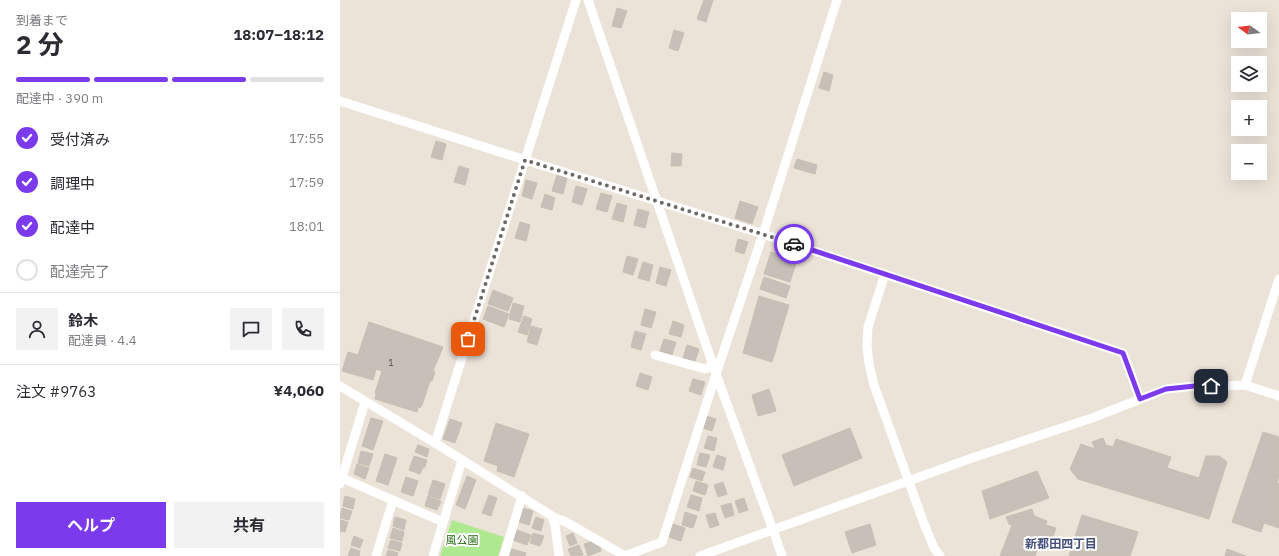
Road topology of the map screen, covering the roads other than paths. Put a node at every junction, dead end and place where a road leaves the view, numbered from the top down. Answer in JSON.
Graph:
{"nodes":[{"id":1,"x":576,"y":0,"type":"edge"},
{"id":2,"x":588,"y":0,"type":"edge"},
{"id":3,"x":837,"y":0,"type":"edge"},
{"id":4,"x":340,"y":101,"type":"edge"},
{"id":5,"x":525,"y":160,"type":"junction"},
{"id":6,"x":658,"y":202,"type":"junction"},
{"id":7,"x":763,"y":234,"type":"junction"},
{"id":8,"x":885,"y":274,"type":"junction"},
{"id":9,"x":1279,"y":279,"type":"edge"},
{"id":10,"x":655,"y":355,"type":"dead end"},
{"id":11,"x":714,"y":370,"type":"junction"},
{"id":12,"x":1245,"y":385,"type":"junction"},
{"id":13,"x":340,"y":386,"type":"edge"},
{"id":14,"x":1279,"y":396,"type":"edge"},
{"id":15,"x":1140,"y":399,"type":"junction"},
{"id":16,"x":365,"y":402,"type":"junction"},
{"id":17,"x":435,"y":443,"type":"junction"},
{"id":18,"x":462,"y":460,"type":"junction"},
{"id":19,"x":341,"y":479,"type":"edge"},
{"id":20,"x":909,"y":481,"type":"junction"},
{"id":21,"x":522,"y":496,"type":"junction"},
{"id":22,"x":394,"y":500,"type":"junction"},
{"id":23,"x":553,"y":517,"type":"junction"},
{"id":24,"x":443,"y":522,"type":"junction"},
{"id":25,"x":773,"y":530,"type":"junction"},
{"id":26,"x":376,"y":556,"type":"edge"},
{"id":27,"x":433,"y":556,"type":"edge"},
{"id":28,"x":504,"y":556,"type":"edge"},
{"id":29,"x":559,"y":556,"type":"edge"},
{"id":30,"x":700,"y":556,"type":"edge"},
{"id":31,"x":782,"y":556,"type":"edge"},
{"id":32,"x":940,"y":556,"type":"edge"}],
"edges":[{"from":1,"to":5,"type":"street"},
{"from":2,"to":6,"type":"street"},
{"from":3,"to":7,"type":"street"},
{"from":4,"to":5,"type":"street"},
{"from":5,"to":6,"type":"street"},
{"from":5,"to":17,"type":"street"},
{"from":6,"to":7,"type":"street"},
{"from":6,"to":11,"type":"street"},
{"from":7,"to":8,"type":"street"},
{"from":7,"to":11,"type":"street"},
{"from":8,"to":15,"type":"street"},
{"from":8,"to":20,"type":"street"},
{"from":9,"to":12,"type":"street"},
{"from":10,"to":11,"type":"street"},
{"from":11,"to":23,"type":"street"},
{"from":11,"to":25,"type":"street"},
{"from":12,"to":14,"type":"street"},
{"from":12,"to":15,"type":"street"},
{"from":13,"to":16,"type":"street"},
{"from":15,"to":20,"type":"street"},
{"from":16,"to":17,"type":"street"},
{"from":16,"to":19,"type":"street"},
{"from":17,"to":18,"type":"street"},
{"from":18,"to":21,"type":"street"},
{"from":18,"to":24,"type":"street"},
{"from":19,"to":22,"type":"street"},
{"from":20,"to":25,"type":"street"},
{"from":20,"to":32,"type":"street"},
{"from":21,"to":23,"type":"street"},
{"from":21,"to":28,"type":"street"},
{"from":22,"to":24,"type":"street"},
{"from":22,"to":26,"type":"street"},
{"from":23,"to":29,"type":"street"},
{"from":24,"to":27,"type":"street"},
{"from":25,"to":30,"type":"street"},
{"from":25,"to":31,"type":"street"}]}
